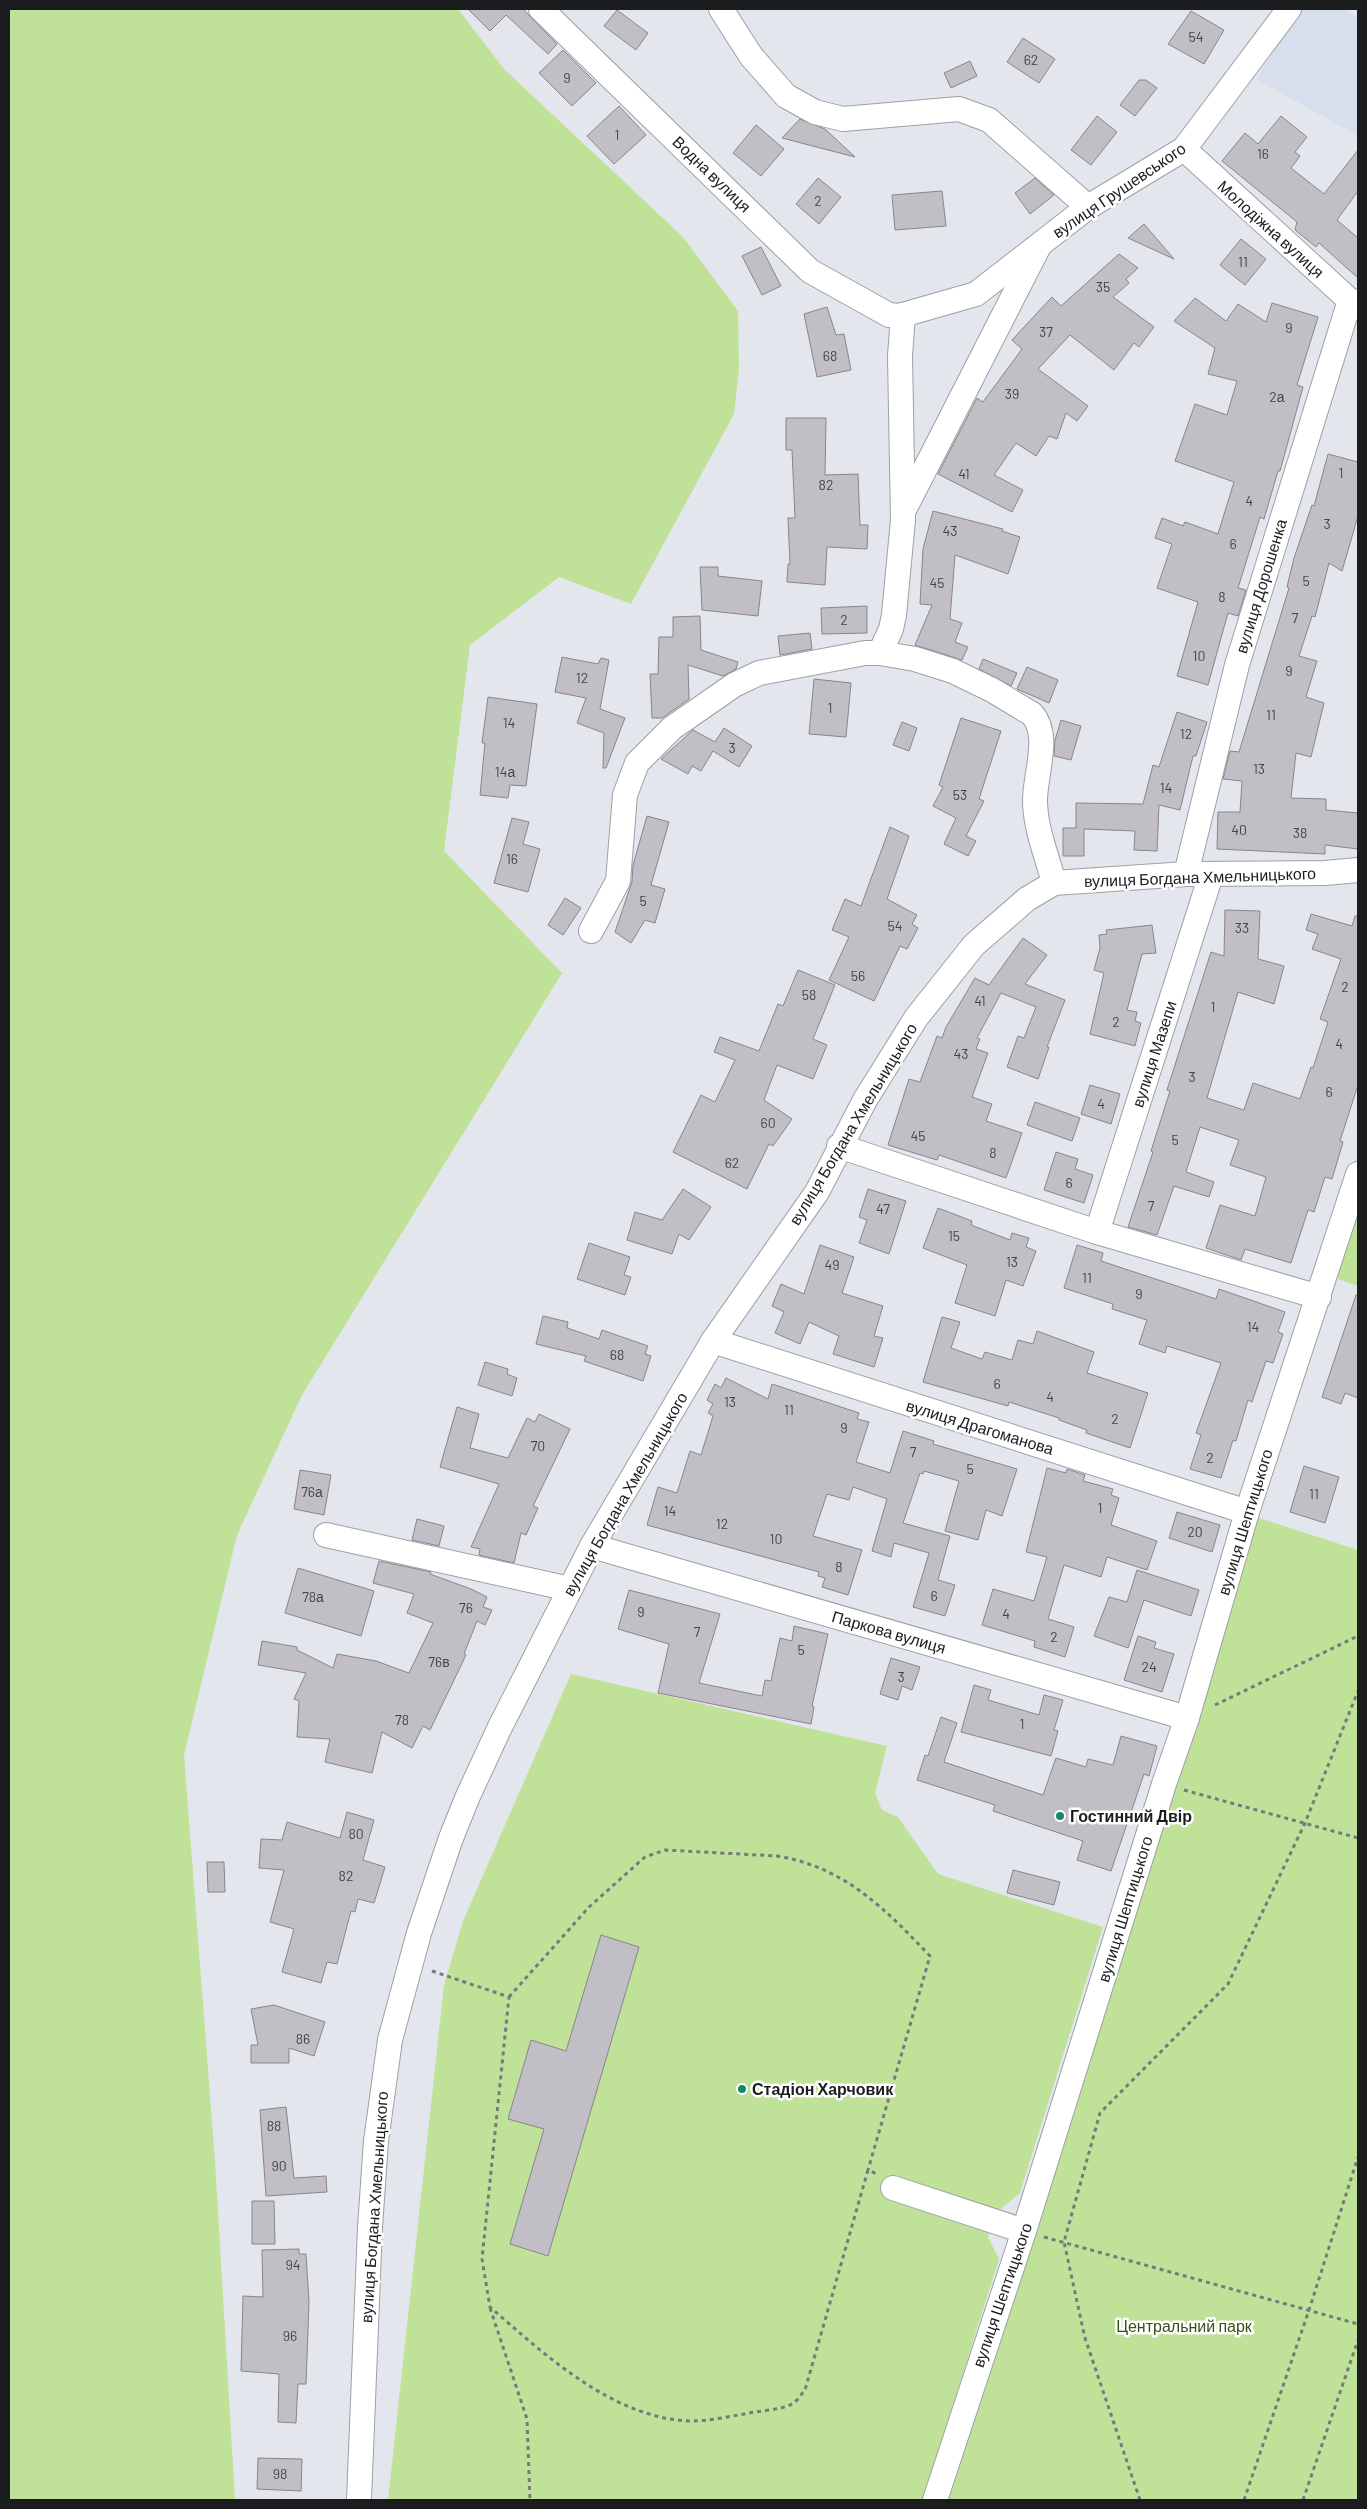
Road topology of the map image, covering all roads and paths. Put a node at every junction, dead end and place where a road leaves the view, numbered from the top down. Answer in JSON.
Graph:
{"nodes":[{"id":1,"x":541,"y":9,"type":"edge"},
{"id":2,"x":721,"y":9,"type":"edge"},
{"id":3,"x":1289,"y":9,"type":"edge"},
{"id":4,"x":1184,"y":149,"type":"junction"},
{"id":5,"x":1088,"y":207,"type":"junction"},
{"id":6,"x":1040,"y":245,"type":"junction"},
{"id":7,"x":1354,"y":304,"type":"edge"},
{"id":8,"x":901,"y":316,"type":"junction"},
{"id":9,"x":903,"y":511,"type":"junction"},
{"id":10,"x":880,"y":653,"type":"junction"},
{"id":11,"x":1358,"y":870,"type":"edge"},
{"id":12,"x":1186,"y":874,"type":"junction"},
{"id":13,"x":1211,"y":875,"type":"junction"},
{"id":14,"x":1054,"y":883,"type":"junction"},
{"id":15,"x":591,"y":931,"type":"dead end"},
{"id":16,"x":840,"y":1146,"type":"junction"},
{"id":17,"x":1358,"y":1174,"type":"edge"},
{"id":18,"x":1097,"y":1232,"type":"junction"},
{"id":19,"x":1319,"y":1297,"type":"junction"},
{"id":20,"x":713,"y":1340,"type":"junction"},
{"id":21,"x":1247,"y":1512,"type":"junction"},
{"id":22,"x":326,"y":1535,"type":"dead end"},
{"id":23,"x":592,"y":1546,"type":"junction"},
{"id":24,"x":570,"y":1589,"type":"junction"},
{"id":25,"x":1358,"y":1636,"type":"edge"},
{"id":26,"x":1358,"y":1690,"type":"edge"},
{"id":27,"x":1187,"y":1718,"type":"junction"},
{"id":28,"x":1164,"y":1784,"type":"junction"},
{"id":29,"x":1305,"y":1823,"type":"junction"},
{"id":30,"x":1358,"y":1838,"type":"edge"},
{"id":31,"x":410,"y":1963,"type":"junction"},
{"id":32,"x":509,"y":1998,"type":"junction"},
{"id":33,"x":1358,"y":2157,"type":"edge"},
{"id":34,"x":868,"y":2170,"type":"junction"},
{"id":35,"x":893,"y":2188,"type":"joint"},
{"id":36,"x":1024,"y":2231,"type":"junction"},
{"id":37,"x":1064,"y":2242,"type":"junction"},
{"id":38,"x":490,"y":2307,"type":"junction"},
{"id":39,"x":1309,"y":2310,"type":"junction"},
{"id":40,"x":1358,"y":2324,"type":"edge"},
{"id":41,"x":1358,"y":2340,"type":"edge"},
{"id":42,"x":359,"y":2500,"type":"edge"},
{"id":43,"x":530,"y":2500,"type":"edge"},
{"id":44,"x":935,"y":2500,"type":"edge"},
{"id":45,"x":1140,"y":2500,"type":"edge"},
{"id":46,"x":1244,"y":2500,"type":"edge"},
{"id":47,"x":1303,"y":2500,"type":"edge"}],
"edges":[{"from":1,"to":8,"type":"street","name":"Водна вулиця"},
{"from":2,"to":5,"type":"street"},
{"from":3,"to":4,"type":"street","name":"вулиця Грушевського"},
{"from":4,"to":5,"type":"street","name":"вулиця Грушевського"},
{"from":4,"to":7,"type":"street","name":"Молодіжна вулиця"},
{"from":5,"to":6,"type":"street","name":"вулиця Грушевського"},
{"from":6,"to":8,"type":"street","name":"вулиця Грушевського"},
{"from":6,"to":9,"type":"street"},
{"from":7,"to":12,"type":"street","name":"вулиця Дорошенка"},
{"from":8,"to":9,"type":"street"},
{"from":9,"to":10,"type":"street"},
{"from":10,"to":14,"type":"street"},
{"from":10,"to":15,"type":"street"},
{"from":11,"to":13,"type":"street","name":"вулиця Богдана Хмельницького"},
{"from":12,"to":13,"type":"street","name":"вулиця Богдана Хмельницького"},
{"from":12,"to":14,"type":"street","name":"вулиця Богдана Хмельницького"},
{"from":13,"to":18,"type":"street","name":"вулиця Мазепи"},
{"from":14,"to":16,"type":"street","name":"вулиця Богдана Хмельницького"},
{"from":16,"to":18,"type":"street"},
{"from":16,"to":20,"type":"street","name":"вулиця Богдана Хмельницького"},
{"from":17,"to":19,"type":"street","name":"вулиця Шептицького"},
{"from":18,"to":19,"type":"street"},
{"from":19,"to":21,"type":"street","name":"вулиця Шептицького"},
{"from":20,"to":21,"type":"street","name":"вулиця Драгоманова"},
{"from":20,"to":23,"type":"street","name":"вулиця Богдана Хмельницького"},
{"from":21,"to":27,"type":"street","name":"вулиця Шептицького"},
{"from":22,"to":24,"type":"street"},
{"from":23,"to":24,"type":"street","name":"вулиця Богдана Хмельницького"},
{"from":23,"to":27,"type":"street","name":"Паркова вулиця"},
{"from":24,"to":31,"type":"street","name":"вулиця Богдана Хмельницького"},
{"from":25,"to":27,"type":"path"},
{"from":26,"to":29,"type":"path"},
{"from":27,"to":28,"type":"street","name":"вулиця Шептицького"},
{"from":28,"to":29,"type":"path"},
{"from":28,"to":36,"type":"street","name":"вулиця Шептицького"},
{"from":29,"to":30,"type":"path"},
{"from":29,"to":37,"type":"path"},
{"from":31,"to":32,"type":"path"},
{"from":31,"to":42,"type":"street","name":"вулиця Богдана Хмельницького"},
{"from":32,"to":34,"type":"path"},
{"from":32,"to":38,"type":"path"},
{"from":33,"to":39,"type":"path"},
{"from":34,"to":35,"type":"path"},
{"from":34,"to":38,"type":"path"},
{"from":35,"to":36,"type":"street"},
{"from":36,"to":37,"type":"path"},
{"from":36,"to":44,"type":"street","name":"вулиця Шептицького"},
{"from":37,"to":39,"type":"path"},
{"from":37,"to":45,"type":"path"},
{"from":38,"to":43,"type":"path"},
{"from":39,"to":40,"type":"path"},
{"from":39,"to":46,"type":"path"},
{"from":41,"to":47,"type":"path"}]}
